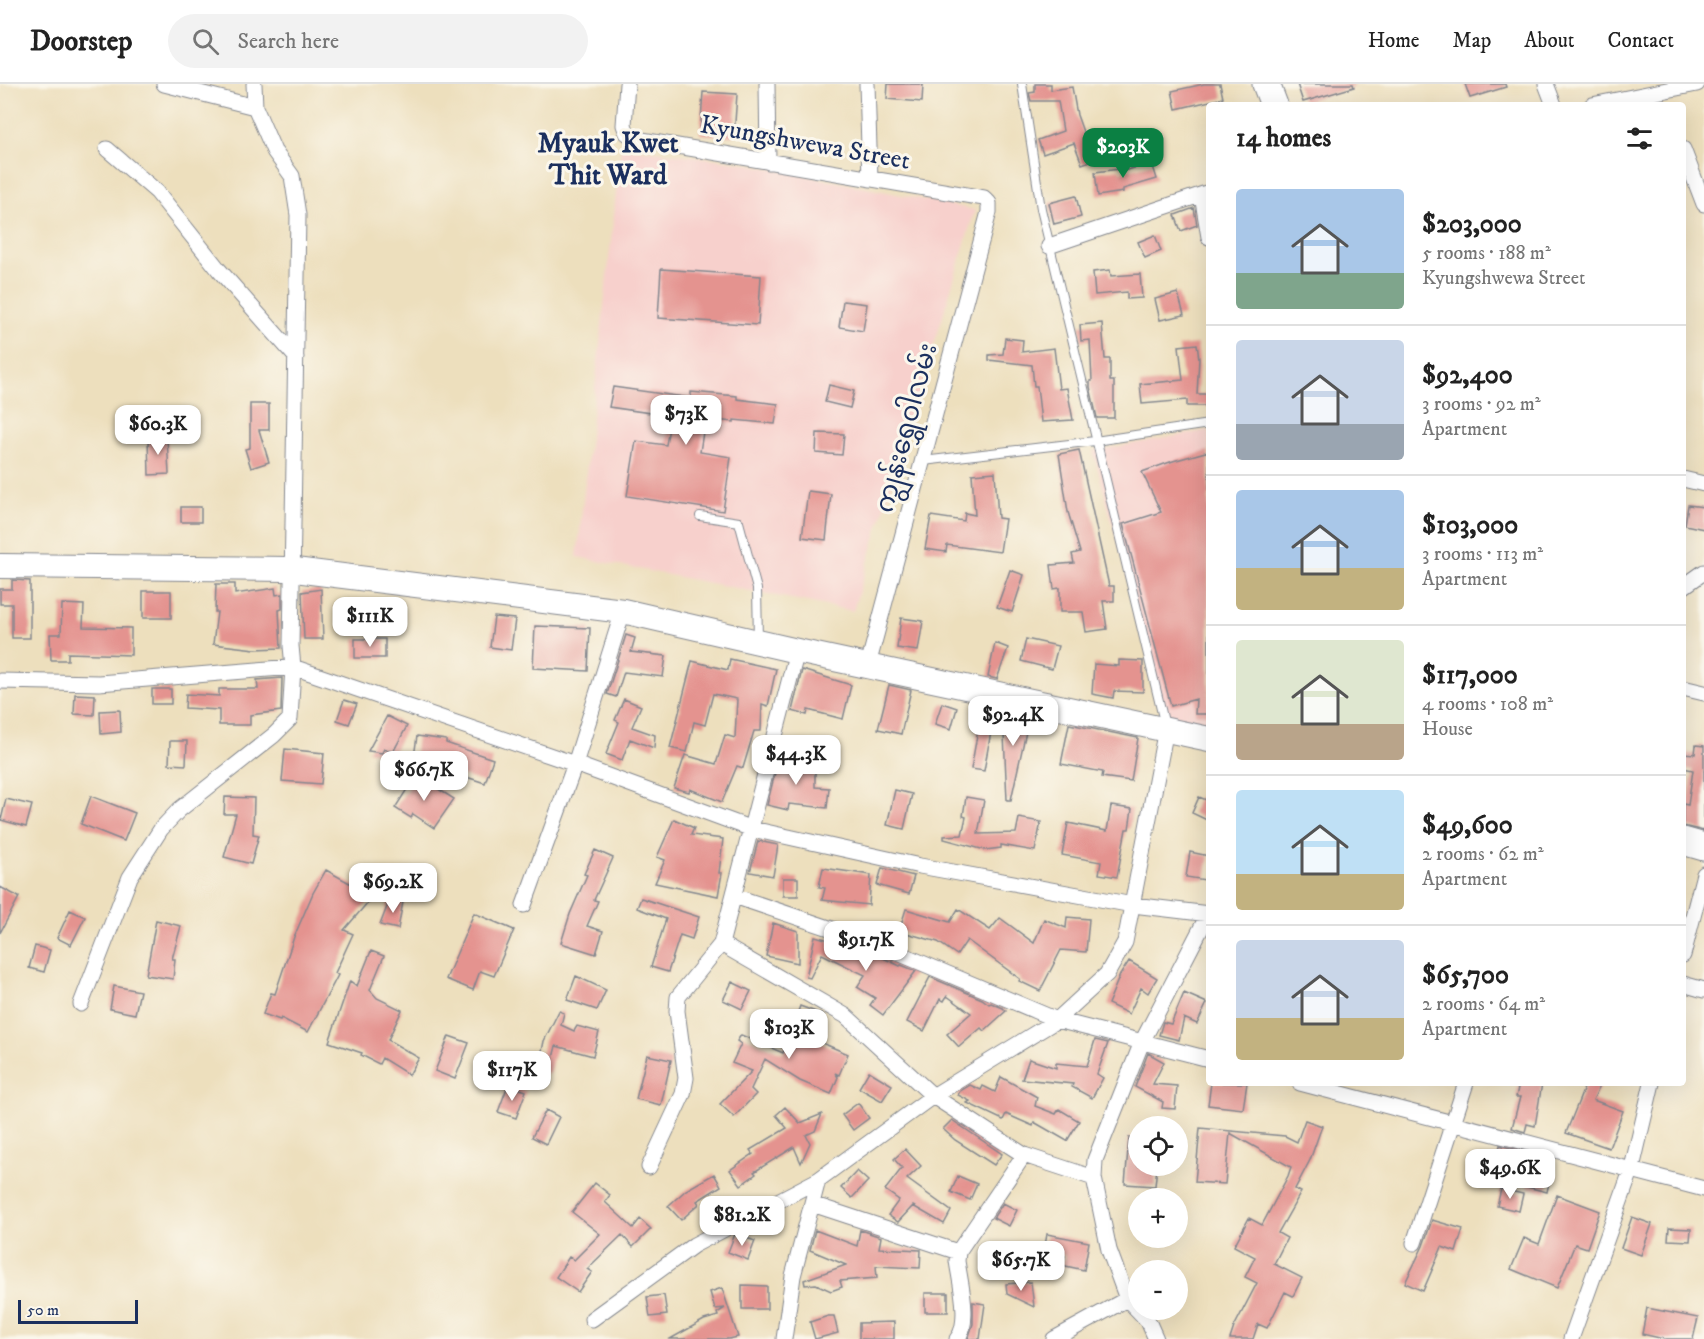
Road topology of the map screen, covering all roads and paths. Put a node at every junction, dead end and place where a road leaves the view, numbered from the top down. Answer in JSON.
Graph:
{"nodes":[{"id":1,"x":164,"y":84,"type":"edge"},
{"id":2,"x":254,"y":84,"type":"edge"},
{"id":3,"x":627,"y":84,"type":"edge"},
{"id":4,"x":767,"y":84,"type":"edge"},
{"id":5,"x":867,"y":84,"type":"edge"},
{"id":6,"x":1022,"y":84,"type":"edge"},
{"id":7,"x":1266,"y":84,"type":"edge"},
{"id":8,"x":1546,"y":84,"type":"edge"},
{"id":9,"x":1697,"y":84,"type":"edge"},
{"id":10,"x":1661,"y":90,"type":"junction"},
{"id":11,"x":1273,"y":102,"type":"edge"},
{"id":12,"x":1553,"y":102,"type":"edge"},
{"id":13,"x":1606,"y":102,"type":"edge"},
{"id":14,"x":1665,"y":102,"type":"edge"},
{"id":15,"x":255,"y":107,"type":"junction"},
{"id":16,"x":107,"y":149,"type":"dead end"},
{"id":17,"x":1686,"y":157,"type":"edge"},
{"id":18,"x":768,"y":162,"type":"junction"},
{"id":19,"x":870,"y":179,"type":"junction"},
{"id":20,"x":1205,"y":194,"type":"edge"},
{"id":21,"x":1704,"y":204,"type":"edge"},
{"id":22,"x":1049,"y":246,"type":"junction"},
{"id":23,"x":296,"y":357,"type":"junction"},
{"id":24,"x":1206,"y":424,"type":"edge"},
{"id":25,"x":1095,"y":441,"type":"junction"},
{"id":26,"x":922,"y":461,"type":"junction"},
{"id":27,"x":1686,"y":480,"type":"edge"},
{"id":28,"x":1704,"y":484,"type":"edge"},
{"id":29,"x":700,"y":516,"type":"dead end"},
{"id":30,"x":0,"y":566,"type":"edge"},
{"id":31,"x":293,"y":570,"type":"junction"},
{"id":32,"x":1704,"y":573,"type":"edge"},
{"id":33,"x":1686,"y":585,"type":"edge"},
{"id":34,"x":623,"y":611,"type":"junction"},
{"id":35,"x":758,"y":642,"type":"junction"},
{"id":36,"x":797,"y":651,"type":"junction"},
{"id":37,"x":868,"y":665,"type":"junction"},
{"id":38,"x":293,"y":667,"type":"junction"},
{"id":39,"x":0,"y":681,"type":"edge"},
{"id":40,"x":1686,"y":689,"type":"edge"},
{"id":41,"x":1704,"y":693,"type":"edge"},
{"id":42,"x":1166,"y":729,"type":"junction"},
{"id":43,"x":1206,"y":738,"type":"edge"},
{"id":44,"x":574,"y":764,"type":"junction"},
{"id":45,"x":752,"y":829,"type":"junction"},
{"id":46,"x":1686,"y":843,"type":"edge"},
{"id":47,"x":1704,"y":847,"type":"edge"},
{"id":48,"x":1704,"y":874,"type":"edge"},
{"id":49,"x":734,"y":896,"type":"junction"},
{"id":50,"x":524,"y":904,"type":"dead end"},
{"id":51,"x":1133,"y":905,"type":"junction"},
{"id":52,"x":1206,"y":913,"type":"edge"},
{"id":53,"x":1206,"y":919,"type":"edge"},
{"id":54,"x":1686,"y":943,"type":"edge"},
{"id":55,"x":721,"y":944,"type":"junction"},
{"id":56,"x":1686,"y":985,"type":"edge"},
{"id":57,"x":1704,"y":990,"type":"edge"},
{"id":58,"x":81,"y":1004,"type":"dead end"},
{"id":59,"x":1057,"y":1020,"type":"junction"},
{"id":60,"x":1142,"y":1042,"type":"junction"},
{"id":61,"x":1206,"y":1058,"type":"edge"},
{"id":62,"x":1312,"y":1086,"type":"edge"},
{"id":63,"x":1465,"y":1086,"type":"edge"},
{"id":64,"x":1651,"y":1086,"type":"edge"},
{"id":65,"x":933,"y":1096,"type":"junction"},
{"id":66,"x":1454,"y":1123,"type":"junction"},
{"id":67,"x":1024,"y":1155,"type":"junction"},
{"id":68,"x":649,"y":1167,"type":"dead end"},
{"id":69,"x":1632,"y":1168,"type":"junction"},
{"id":70,"x":1094,"y":1178,"type":"junction"},
{"id":71,"x":818,"y":1180,"type":"junction"},
{"id":72,"x":1704,"y":1189,"type":"edge"},
{"id":73,"x":812,"y":1204,"type":"junction"},
{"id":74,"x":1414,"y":1243,"type":"dead end"},
{"id":75,"x":958,"y":1252,"type":"junction"},
{"id":76,"x":1126,"y":1299,"type":"junction"},
{"id":77,"x":592,"y":1319,"type":"dead end"},
{"id":78,"x":784,"y":1339,"type":"edge"},
{"id":79,"x":957,"y":1339,"type":"edge"},
{"id":80,"x":1054,"y":1339,"type":"edge"},
{"id":81,"x":1156,"y":1339,"type":"edge"},
{"id":82,"x":1571,"y":1339,"type":"edge"}],
"edges":[{"from":1,"to":15,"type":"street"},
{"from":2,"to":15,"type":"street"},
{"from":3,"to":18,"type":"street","name":"Kyungshwewa Street"},
{"from":4,"to":18,"type":"street"},
{"from":5,"to":19,"type":"street"},
{"from":6,"to":22,"type":"lane"},
{"from":7,"to":11,"type":"highway"},
{"from":8,"to":12,"type":"street"},
{"from":9,"to":10,"type":"street"},
{"from":10,"to":13,"type":"street"},
{"from":10,"to":14,"type":"street"},
{"from":15,"to":23,"type":"street"},
{"from":16,"to":23,"type":"street"},
{"from":17,"to":21,"type":"street"},
{"from":18,"to":19,"type":"street","name":"Kyungshwewa Street"},
{"from":19,"to":26,"type":"street","name":"Kyungshwewa Street"},
{"from":20,"to":22,"type":"street"},
{"from":22,"to":25,"type":"lane"},
{"from":23,"to":31,"type":"street"},
{"from":24,"to":25,"type":"lane"},
{"from":25,"to":26,"type":"lane"},
{"from":25,"to":42,"type":"lane"},
{"from":26,"to":37,"type":"street","name":"ကျွန်းရွှေဝါလမ်း"},
{"from":27,"to":28,"type":"street"},
{"from":29,"to":35,"type":"lane"},
{"from":30,"to":31,"type":"main road"},
{"from":31,"to":34,"type":"main road"},
{"from":31,"to":38,"type":"street"},
{"from":32,"to":33,"type":"street"},
{"from":34,"to":35,"type":"main road"},
{"from":34,"to":44,"type":"street"},
{"from":35,"to":36,"type":"main road"},
{"from":36,"to":37,"type":"main road"},
{"from":36,"to":45,"type":"street"},
{"from":37,"to":42,"type":"main road"},
{"from":38,"to":39,"type":"street"},
{"from":38,"to":44,"type":"street"},
{"from":38,"to":58,"type":"street"},
{"from":40,"to":41,"type":"street"},
{"from":42,"to":43,"type":"main road"},
{"from":42,"to":51,"type":"street"},
{"from":44,"to":45,"type":"street"},
{"from":44,"to":50,"type":"street"},
{"from":45,"to":49,"type":"street"},
{"from":45,"to":51,"type":"street"},
{"from":46,"to":47,"type":"highway"},
{"from":48,"to":54,"type":"street"},
{"from":49,"to":55,"type":"street"},
{"from":49,"to":59,"type":"street"},
{"from":51,"to":52,"type":"street"},
{"from":51,"to":59,"type":"street"},
{"from":53,"to":60,"type":"street"},
{"from":55,"to":65,"type":"street"},
{"from":55,"to":68,"type":"street"},
{"from":56,"to":57,"type":"street"},
{"from":59,"to":60,"type":"street"},
{"from":59,"to":65,"type":"street"},
{"from":60,"to":61,"type":"street"},
{"from":60,"to":70,"type":"street"},
{"from":62,"to":66,"type":"street"},
{"from":63,"to":66,"type":"street"},
{"from":64,"to":69,"type":"street"},
{"from":65,"to":67,"type":"street"},
{"from":65,"to":71,"type":"street"},
{"from":66,"to":69,"type":"street"},
{"from":66,"to":74,"type":"street"},
{"from":67,"to":70,"type":"street"},
{"from":67,"to":75,"type":"street"},
{"from":69,"to":72,"type":"street"},
{"from":69,"to":82,"type":"street"},
{"from":70,"to":76,"type":"street"},
{"from":71,"to":73,"type":"street"},
{"from":71,"to":77,"type":"street"},
{"from":73,"to":75,"type":"street"},
{"from":73,"to":78,"type":"street"},
{"from":75,"to":79,"type":"street"},
{"from":76,"to":80,"type":"street"},
{"from":76,"to":81,"type":"street"}]}
